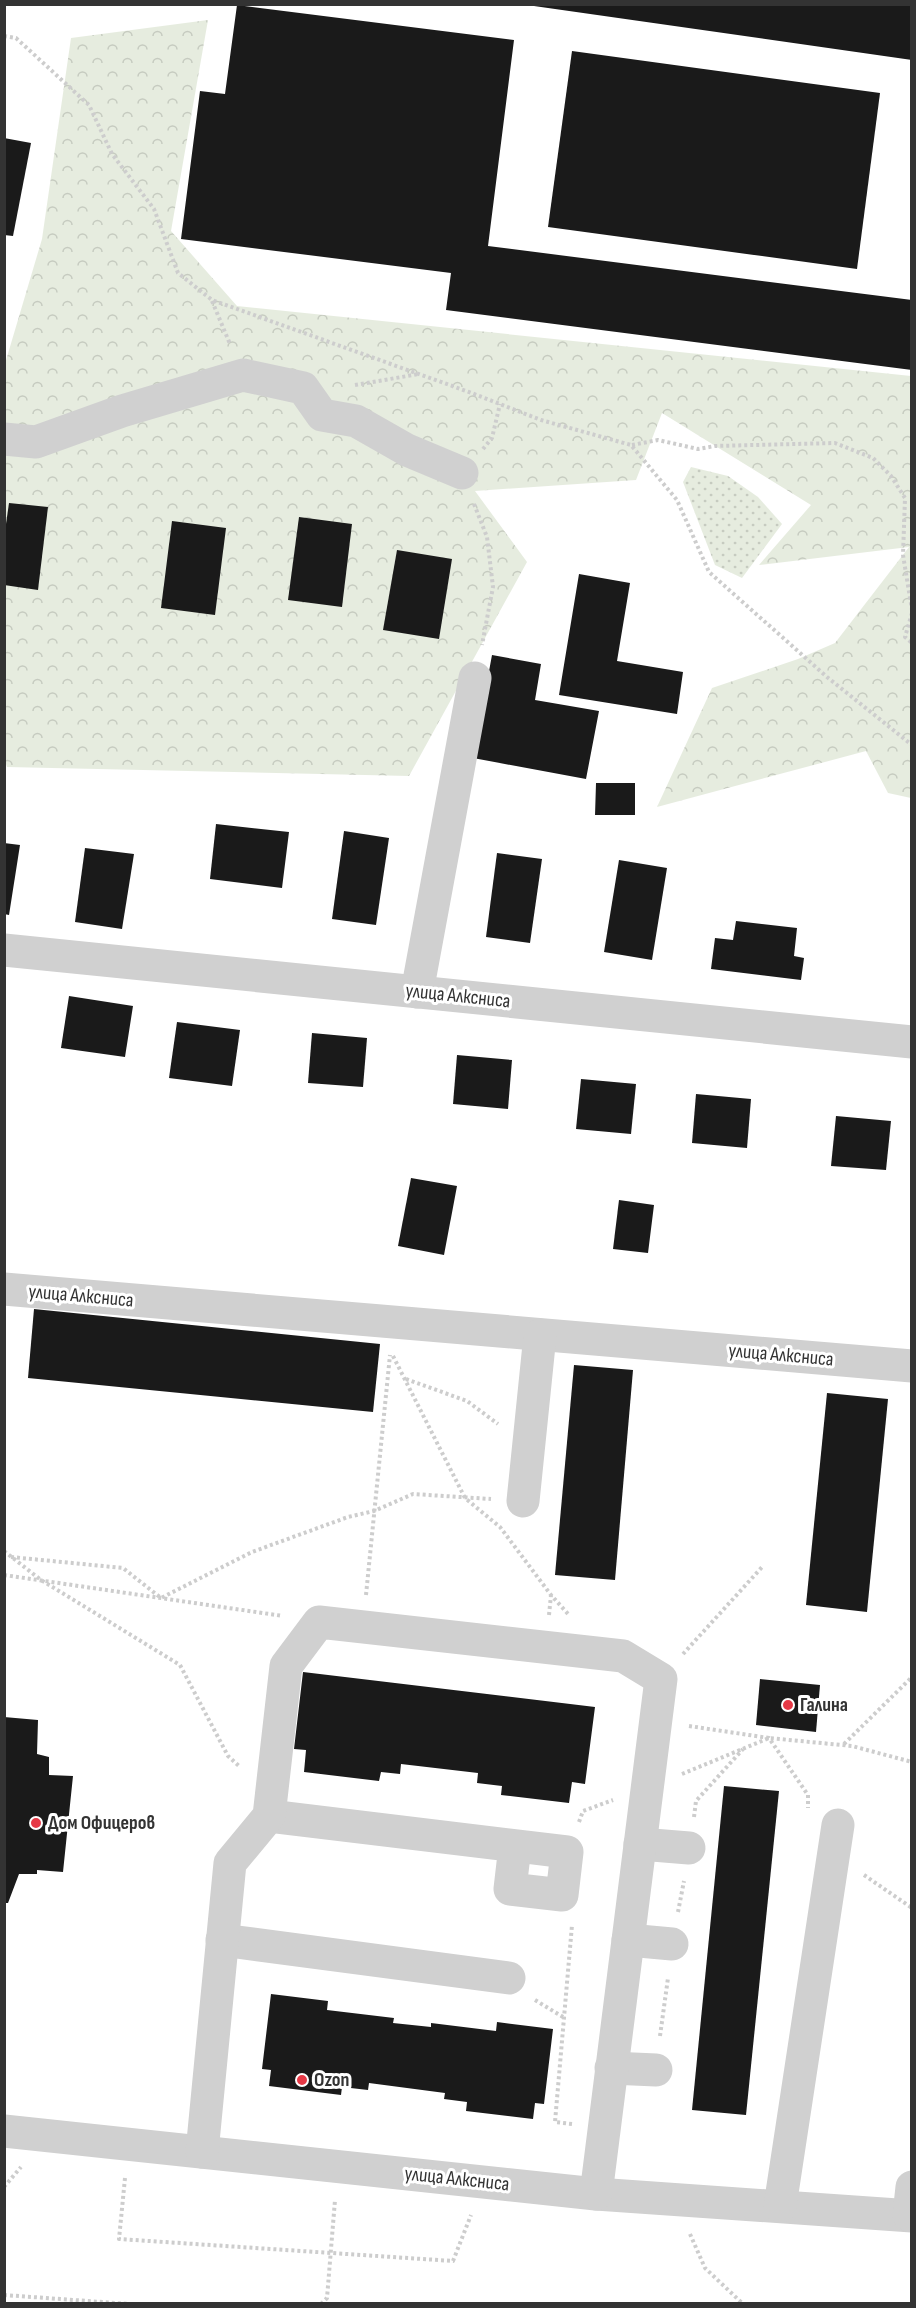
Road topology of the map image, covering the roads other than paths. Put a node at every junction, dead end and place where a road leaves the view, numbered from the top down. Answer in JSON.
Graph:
{"nodes":[{"id":1,"x":4,"y":439,"type":"edge"},
{"id":2,"x":462,"y":473,"type":"road end"},
{"id":3,"x":475,"y":678,"type":"road end"},
{"id":4,"x":4,"y":950,"type":"edge"},
{"id":5,"x":417,"y":992,"type":"junction"},
{"id":6,"x":912,"y":1042,"type":"edge"},
{"id":7,"x":4,"y":1289,"type":"edge"},
{"id":8,"x":540,"y":1335,"type":"junction"},
{"id":9,"x":912,"y":1366,"type":"edge"},
{"id":10,"x":523,"y":1501,"type":"road end"},
{"id":11,"x":270,"y":1805,"type":"junction"},
{"id":12,"x":838,"y":1825,"type":"dead end"},
{"id":13,"x":640,"y":1844,"type":"junction"},
{"id":14,"x":515,"y":1846,"type":"junction"},
{"id":15,"x":689,"y":1848,"type":"road end"},
{"id":16,"x":222,"y":1940,"type":"junction"},
{"id":17,"x":628,"y":1940,"type":"junction"},
{"id":18,"x":672,"y":1944,"type":"road end"},
{"id":19,"x":510,"y":1978,"type":"dead end"},
{"id":20,"x":611,"y":2068,"type":"junction"},
{"id":21,"x":656,"y":2070,"type":"road end"},
{"id":22,"x":4,"y":2131,"type":"edge"},
{"id":23,"x":202,"y":2152,"type":"junction"},
{"id":24,"x":596,"y":2194,"type":"junction"},
{"id":25,"x":780,"y":2206,"type":"junction"},
{"id":26,"x":911,"y":2206,"type":"edge"}],
"edges":[{"from":1,"to":2,"type":"street"},
{"from":3,"to":5,"type":"street"},
{"from":4,"to":5,"type":"street","name":"улица Алксниса"},
{"from":5,"to":6,"type":"street","name":"улица Алксниса"},
{"from":7,"to":8,"type":"street","name":"улица Алксниса"},
{"from":8,"to":9,"type":"street","name":"улица Алксниса"},
{"from":8,"to":10,"type":"street"},
{"from":11,"to":13,"type":"street"},
{"from":11,"to":14,"type":"street"},
{"from":11,"to":16,"type":"street"},
{"from":12,"to":25,"type":"street"},
{"from":13,"to":15,"type":"street"},
{"from":13,"to":17,"type":"street"},
{"from":14,"to":14,"type":"street"},
{"from":16,"to":19,"type":"street"},
{"from":16,"to":23,"type":"street"},
{"from":17,"to":18,"type":"street"},
{"from":17,"to":20,"type":"street"},
{"from":20,"to":21,"type":"street"},
{"from":20,"to":24,"type":"street"},
{"from":22,"to":23,"type":"street","name":"улица Алксниса"},
{"from":23,"to":24,"type":"street","name":"улица Алксниса"},
{"from":24,"to":25,"type":"street","name":"улица Алксниса"},
{"from":25,"to":26,"type":"street","name":"улица Алксниса"}]}
